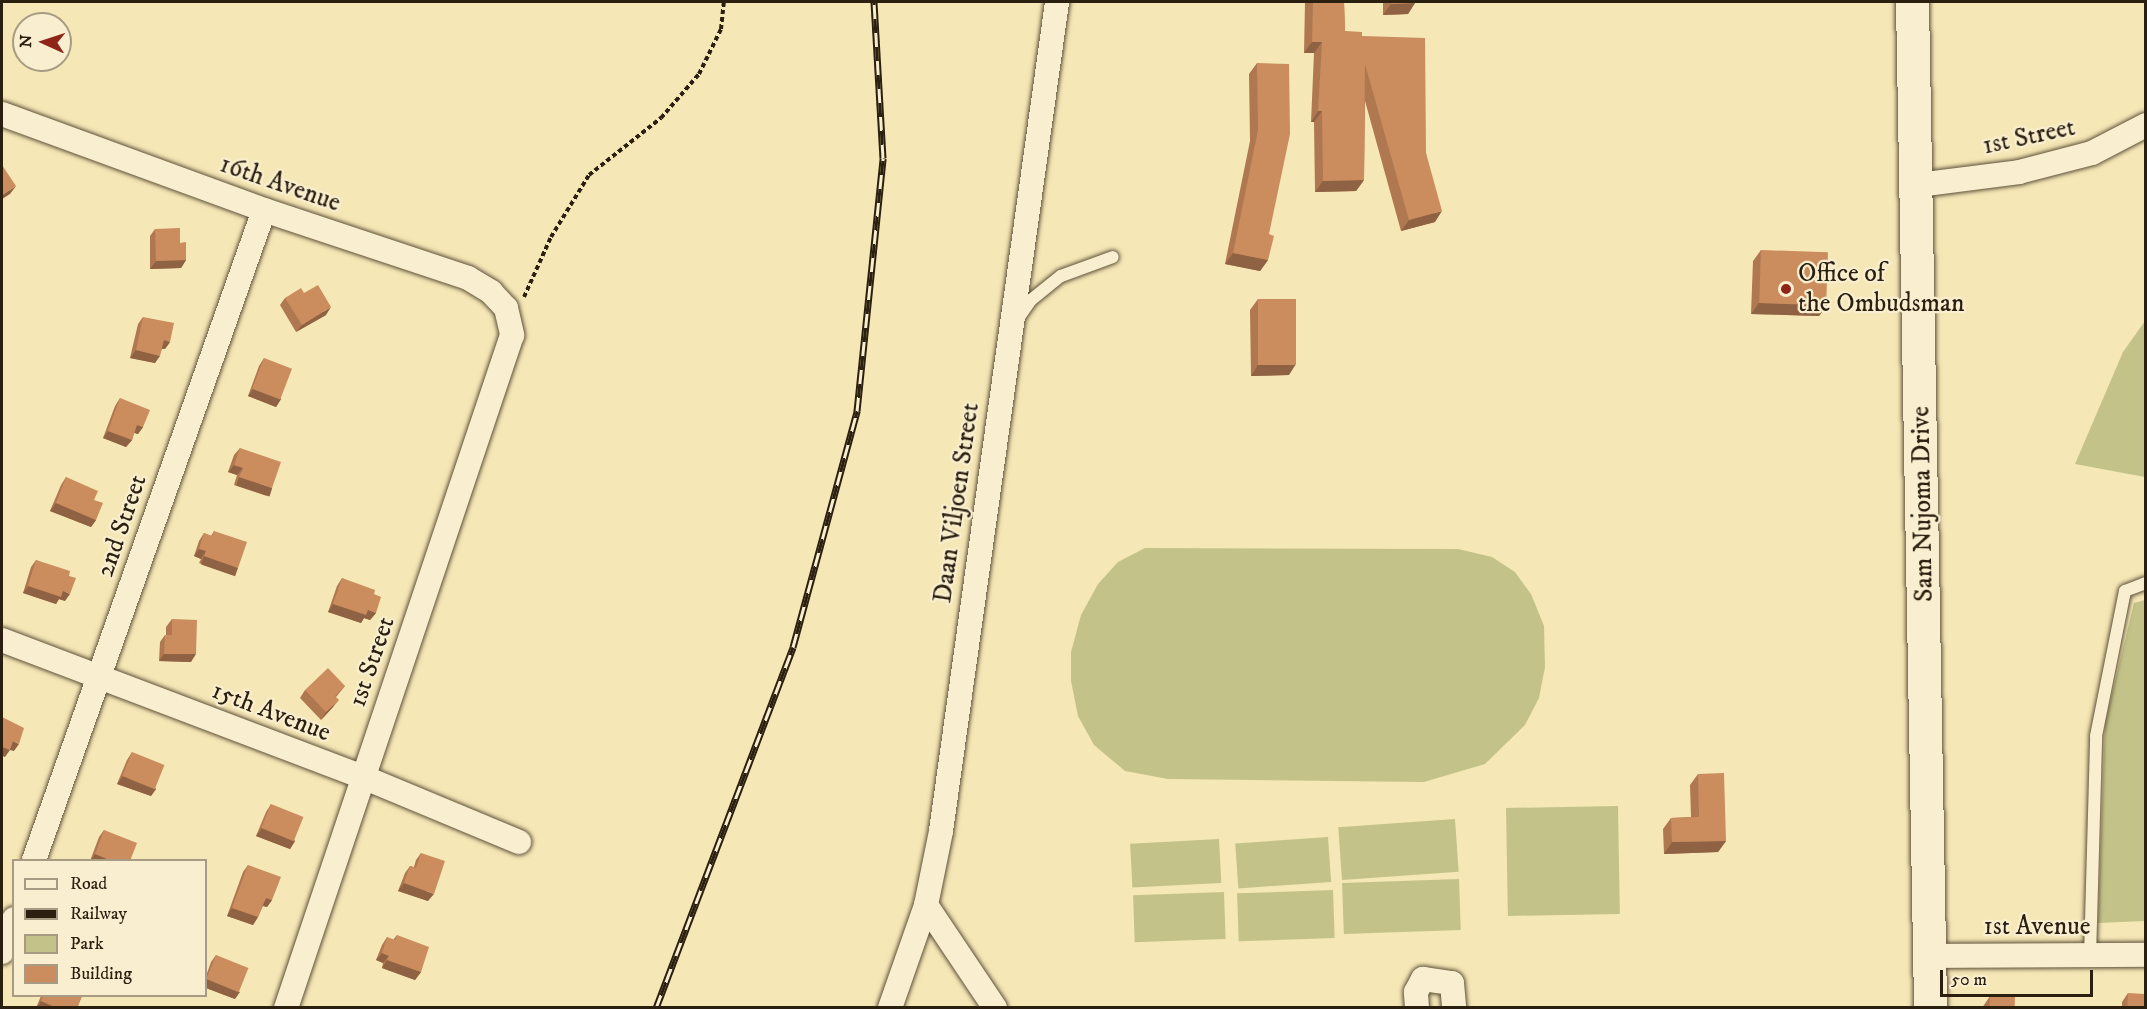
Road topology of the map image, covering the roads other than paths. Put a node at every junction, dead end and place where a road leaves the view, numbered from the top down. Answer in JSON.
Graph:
{"nodes":[{"id":1,"x":1057,"y":2,"type":"edge"},
{"id":2,"x":1912,"y":2,"type":"edge"},
{"id":3,"x":2,"y":114,"type":"edge"},
{"id":4,"x":2145,"y":125,"type":"edge"},
{"id":5,"x":1918,"y":185,"type":"junction"},
{"id":6,"x":264,"y":210,"type":"junction"},
{"id":7,"x":1113,"y":257,"type":"dead end"},
{"id":8,"x":1009,"y":331,"type":"junction"},
{"id":9,"x":512,"y":335,"type":"joint"},
{"id":10,"x":2145,"y":583,"type":"edge"},
{"id":11,"x":2,"y":640,"type":"edge"},
{"id":12,"x":99,"y":678,"type":"junction"},
{"id":13,"x":363,"y":777,"type":"junction"},
{"id":14,"x":519,"y":842,"type":"dead end"},
{"id":15,"x":35,"y":859,"type":"edge"},
{"id":16,"x":926,"y":905,"type":"junction"},
{"id":17,"x":12,"y":924,"type":"edge"},
{"id":18,"x":2,"y":952,"type":"edge"},
{"id":19,"x":2145,"y":955,"type":"edge"},
{"id":20,"x":1929,"y":956,"type":"junction"},
{"id":21,"x":2090,"y":957,"type":"junction"},
{"id":22,"x":286,"y":1008,"type":"edge"},
{"id":23,"x":890,"y":1008,"type":"edge"},
{"id":24,"x":994,"y":1008,"type":"edge"},
{"id":25,"x":1417,"y":1008,"type":"edge"},
{"id":26,"x":1454,"y":1008,"type":"edge"},
{"id":27,"x":1930,"y":1008,"type":"edge"}],
"edges":[{"from":1,"to":8,"type":"street","name":"Daan Viljoen Street"},
{"from":2,"to":5,"type":"main road","name":"Sam Nujoma Drive"},
{"from":3,"to":6,"type":"street","name":"16th Avenue"},
{"from":4,"to":5,"type":"street","name":"1st Street"},
{"from":5,"to":20,"type":"main road","name":"Sam Nujoma Drive"},
{"from":6,"to":9,"type":"street","name":"16th Avenue"},
{"from":6,"to":12,"type":"street","name":"2nd Street"},
{"from":7,"to":8,"type":"lane"},
{"from":8,"to":16,"type":"street","name":"Daan Viljoen Street"},
{"from":9,"to":13,"type":"street","name":"1st Street"},
{"from":10,"to":21,"type":"lane"},
{"from":11,"to":12,"type":"street","name":"15th Avenue"},
{"from":12,"to":13,"type":"street","name":"15th Avenue"},
{"from":12,"to":15,"type":"street","name":"2nd Street"},
{"from":13,"to":14,"type":"street","name":"15th Avenue"},
{"from":13,"to":22,"type":"street","name":"1st Street"},
{"from":16,"to":23,"type":"street","name":"Daan Viljoen Street"},
{"from":16,"to":24,"type":"street"},
{"from":17,"to":18,"type":"street"},
{"from":19,"to":21,"type":"street","name":"1st Avenue"},
{"from":20,"to":21,"type":"street","name":"1st Avenue"},
{"from":20,"to":27,"type":"main road","name":"Sam Nujoma Drive"},
{"from":25,"to":26,"type":"street"}]}
